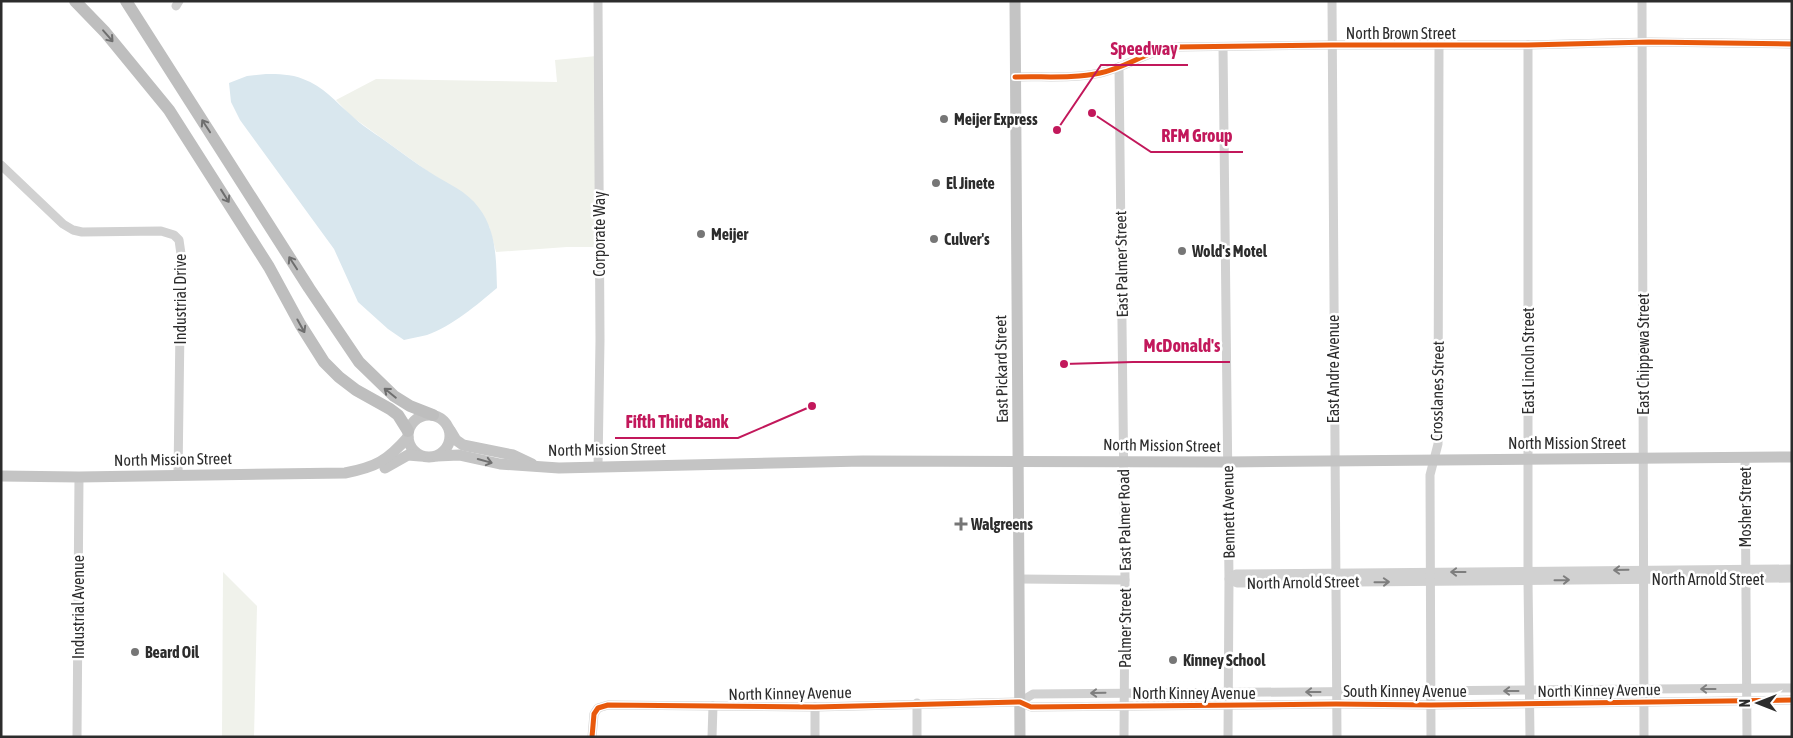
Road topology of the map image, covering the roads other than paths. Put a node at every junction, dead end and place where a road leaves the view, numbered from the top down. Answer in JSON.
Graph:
{"nodes":[{"id":1,"x":74,"y":1,"type":"edge"},
{"id":2,"x":126,"y":1,"type":"edge"},
{"id":3,"x":598,"y":1,"type":"edge"},
{"id":4,"x":1014,"y":1,"type":"edge"},
{"id":5,"x":1332,"y":1,"type":"edge"},
{"id":6,"x":1642,"y":1,"type":"edge"},
{"id":7,"x":1642,"y":42,"type":"junction"},
{"id":8,"x":1792,"y":44,"type":"edge"},
{"id":9,"x":1332,"y":45,"type":"junction"},
{"id":10,"x":1439,"y":45,"type":"junction"},
{"id":11,"x":1528,"y":45,"type":"junction"},
{"id":12,"x":1222,"y":47,"type":"junction"},
{"id":13,"x":1119,"y":67,"type":"junction"},
{"id":14,"x":1015,"y":77,"type":"junction"},
{"id":15,"x":1,"y":165,"type":"edge"},
{"id":16,"x":433,"y":415,"type":"junction"},
{"id":17,"x":450,"y":430,"type":"junction"},
{"id":18,"x":408,"y":434,"type":"junction"},
{"id":19,"x":437,"y":456,"type":"junction"},
{"id":20,"x":422,"y":457,"type":"junction"},
{"id":21,"x":1745,"y":457,"type":"junction"},
{"id":22,"x":1792,"y":457,"type":"edge"},
{"id":23,"x":1528,"y":459,"type":"junction"},
{"id":24,"x":1643,"y":459,"type":"junction"},
{"id":25,"x":1434,"y":460,"type":"junction"},
{"id":26,"x":1019,"y":461,"type":"junction"},
{"id":27,"x":1123,"y":461,"type":"junction"},
{"id":28,"x":1334,"y":461,"type":"junction"},
{"id":29,"x":1227,"y":462,"type":"junction"},
{"id":30,"x":533,"y":465,"type":"junction"},
{"id":31,"x":598,"y":467,"type":"junction"},
{"id":32,"x":345,"y":473,"type":"junction"},
{"id":33,"x":178,"y":475,"type":"junction"},
{"id":34,"x":1,"y":476,"type":"edge"},
{"id":35,"x":79,"y":477,"type":"junction"},
{"id":36,"x":1792,"y":569,"type":"edge"},
{"id":37,"x":1336,"y":572,"type":"junction"},
{"id":38,"x":1745,"y":574,"type":"junction"},
{"id":39,"x":1642,"y":575,"type":"junction"},
{"id":40,"x":1430,"y":576,"type":"junction"},
{"id":41,"x":1528,"y":576,"type":"junction"},
{"id":42,"x":1792,"y":578,"type":"edge"},
{"id":43,"x":1020,"y":579,"type":"junction"},
{"id":44,"x":1229,"y":579,"type":"junction"},
{"id":45,"x":1125,"y":580,"type":"junction"},
{"id":46,"x":1336,"y":582,"type":"junction"},
{"id":47,"x":1792,"y":688,"type":"edge"},
{"id":48,"x":1747,"y":689,"type":"junction"},
{"id":49,"x":1529,"y":690,"type":"junction"},
{"id":50,"x":1643,"y":690,"type":"junction"},
{"id":51,"x":1228,"y":691,"type":"junction"},
{"id":52,"x":1431,"y":691,"type":"junction"},
{"id":53,"x":1336,"y":692,"type":"junction"},
{"id":54,"x":1125,"y":693,"type":"junction"},
{"id":55,"x":1792,"y":700,"type":"edge"},
{"id":56,"x":1747,"y":701,"type":"junction"},
{"id":57,"x":1020,"y":702,"type":"junction"},
{"id":58,"x":1643,"y":702,"type":"junction"},
{"id":59,"x":917,"y":703,"type":"junction"},
{"id":60,"x":1336,"y":704,"type":"junction"},
{"id":61,"x":1530,"y":704,"type":"junction"},
{"id":62,"x":1431,"y":705,"type":"junction"},
{"id":63,"x":713,"y":706,"type":"junction"},
{"id":64,"x":1124,"y":706,"type":"junction"},
{"id":65,"x":1228,"y":706,"type":"junction"},
{"id":66,"x":815,"y":707,"type":"junction"},
{"id":67,"x":77,"y":737,"type":"edge"},
{"id":68,"x":592,"y":737,"type":"edge"},
{"id":69,"x":712,"y":737,"type":"edge"},
{"id":70,"x":815,"y":737,"type":"edge"},
{"id":71,"x":917,"y":737,"type":"edge"},
{"id":72,"x":1020,"y":737,"type":"edge"},
{"id":73,"x":1124,"y":737,"type":"edge"},
{"id":74,"x":1228,"y":737,"type":"edge"},
{"id":75,"x":1337,"y":737,"type":"edge"},
{"id":76,"x":1431,"y":737,"type":"edge"},
{"id":77,"x":1530,"y":737,"type":"edge"},
{"id":78,"x":1644,"y":737,"type":"edge"},
{"id":79,"x":1748,"y":737,"type":"edge"}],
"edges":[{"from":1,"to":18,"type":"highway","one_way":true},
{"from":16,"to":2,"type":"highway","one_way":true},
{"from":3,"to":31,"type":"street","name":"Corporate Way"},
{"from":4,"to":14,"type":"main road","name":"East Pickard Street"},
{"from":5,"to":9,"type":"street","name":"East Andre Avenue"},
{"from":6,"to":7,"type":"street","name":"East Chippewa Street"},
{"from":7,"to":8,"type":"street","name":"North Brown Street"},
{"from":7,"to":11,"type":"street","name":"North Brown Street"},
{"from":7,"to":24,"type":"street","name":"East Chippewa Street"},
{"from":9,"to":10,"type":"street","name":"North Brown Street"},
{"from":9,"to":12,"type":"street","name":"North Brown Street"},
{"from":9,"to":28,"type":"street","name":"East Andre Avenue"},
{"from":10,"to":11,"type":"street","name":"North Brown Street"},
{"from":10,"to":25,"type":"street","name":"Crosslanes Street"},
{"from":11,"to":23,"type":"street","name":"East Lincoln Street"},
{"from":12,"to":13,"type":"street","name":"North Brown Street"},
{"from":12,"to":29,"type":"street","name":"Bennett Avenue"},
{"from":13,"to":14,"type":"street","name":"North Brown Street"},
{"from":13,"to":27,"type":"street","name":"East Palmer Street"},
{"from":14,"to":26,"type":"main road","name":"East Pickard Street"},
{"from":15,"to":33,"type":"street","name":"Industrial Drive"},
{"from":16,"to":17,"type":"main road","name":"North Mission Street"},
{"from":16,"to":18,"type":"main road","name":"North Mission Street"},
{"from":17,"to":19,"type":"main road"},
{"from":17,"to":30,"type":"main road","name":"North Mission Street"},
{"from":18,"to":20,"type":"main road"},
{"from":18,"to":32,"type":"main road","name":"North Mission Street"},
{"from":19,"to":20,"type":"main road","name":"North Mission Street"},
{"from":19,"to":30,"type":"main road","name":"North Mission Street","one_way":true},
{"from":20,"to":32,"type":"main road","name":"North Mission Street"},
{"from":21,"to":22,"type":"main road","name":"North Mission Street"},
{"from":21,"to":24,"type":"main road","name":"North Mission Street"},
{"from":21,"to":38,"type":"street","name":"Mosher Street"},
{"from":23,"to":24,"type":"main road","name":"North Mission Street"},
{"from":23,"to":25,"type":"main road","name":"North Mission Street"},
{"from":23,"to":41,"type":"street","name":"East Lincoln Street"},
{"from":24,"to":39,"type":"street","name":"East Chippewa Street"},
{"from":25,"to":28,"type":"main road","name":"North Mission Street"},
{"from":25,"to":40,"type":"street","name":"Crosslanes Street"},
{"from":26,"to":27,"type":"main road","name":"North Mission Street"},
{"from":26,"to":31,"type":"main road","name":"North Mission Street"},
{"from":26,"to":43,"type":"main road","name":"East Pickard Street"},
{"from":27,"to":29,"type":"main road","name":"North Mission Street"},
{"from":27,"to":45,"type":"street","name":"East Palmer Road"},
{"from":28,"to":29,"type":"main road","name":"North Mission Street"},
{"from":28,"to":37,"type":"street","name":"East Andre Avenue"},
{"from":29,"to":44,"type":"street","name":"Bennett Avenue"},
{"from":30,"to":31,"type":"main road","name":"North Mission Street"},
{"from":32,"to":33,"type":"main road","name":"North Mission Street"},
{"from":33,"to":35,"type":"main road","name":"North Mission Street"},
{"from":34,"to":35,"type":"main road","name":"North Mission Street"},
{"from":35,"to":67,"type":"street","name":"Industrial Avenue"},
{"from":36,"to":38,"type":"street","name":"North Arnold Street"},
{"from":37,"to":40,"type":"street","name":"North Arnold Street"},
{"from":37,"to":44,"type":"street","name":"North Arnold Street"},
{"from":37,"to":46,"type":"street","name":"East Andre Avenue"},
{"from":38,"to":39,"type":"street","name":"North Arnold Street"},
{"from":38,"to":42,"type":"street","name":"North Arnold Street"},
{"from":38,"to":48,"type":"street","name":"Mosher Street"},
{"from":39,"to":41,"type":"street","name":"North Arnold Street"},
{"from":39,"to":50,"type":"street","name":"East Chippewa Street"},
{"from":40,"to":41,"type":"street","name":"North Arnold Street"},
{"from":46,"to":40,"type":"street","name":"North Arnold Street","one_way":true},
{"from":40,"to":52,"type":"street","name":"Crosslanes Street"},
{"from":41,"to":49,"type":"street","name":"East Lincoln Street"},
{"from":43,"to":45,"type":"street"},
{"from":43,"to":57,"type":"main road","name":"East Pickard Street"},
{"from":44,"to":46,"type":"street","name":"North Arnold Street"},
{"from":44,"to":51,"type":"street","name":"Bennett Avenue"},
{"from":45,"to":54,"type":"street","name":"Palmer Street"},
{"from":46,"to":53,"type":"street","name":"East Andre Avenue"},
{"from":47,"to":48,"type":"street","name":"South Kinney Avenue"},
{"from":48,"to":50,"type":"street","name":"South Kinney Avenue","one_way":true},
{"from":48,"to":56,"type":"street","name":"Mosher Street"},
{"from":49,"to":50,"type":"street","name":"South Kinney Avenue"},
{"from":49,"to":52,"type":"street","name":"South Kinney Avenue","one_way":true},
{"from":49,"to":61,"type":"street","name":"East Lincoln Street"},
{"from":50,"to":58,"type":"street","name":"East Chippewa Street"},
{"from":53,"to":51,"type":"street","name":"South Kinney Avenue","one_way":true},
{"from":51,"to":54,"type":"street","name":"South Kinney Avenue"},
{"from":51,"to":65,"type":"street","name":"Bennett Avenue"},
{"from":52,"to":53,"type":"street","name":"South Kinney Avenue"},
{"from":52,"to":62,"type":"street","name":"Crosslanes Street"},
{"from":53,"to":60,"type":"street","name":"East Andre Avenue"},
{"from":54,"to":57,"type":"street","name":"South Kinney Avenue","one_way":true},
{"from":54,"to":64,"type":"street","name":"Palmer Street"},
{"from":55,"to":56,"type":"street","name":"North Kinney Avenue"},
{"from":56,"to":58,"type":"street","name":"North Kinney Avenue"},
{"from":56,"to":79,"type":"street","name":"Mosher Street"},
{"from":57,"to":59,"type":"street","name":"North Kinney Avenue"},
{"from":57,"to":64,"type":"street","name":"North Kinney Avenue"},
{"from":57,"to":72,"type":"main road","name":"East Pickard Street"},
{"from":58,"to":61,"type":"street","name":"North Kinney Avenue"},
{"from":58,"to":78,"type":"street","name":"East Chippewa Street"},
{"from":59,"to":66,"type":"street","name":"North Kinney Avenue"},
{"from":59,"to":71,"type":"street"},
{"from":60,"to":62,"type":"street","name":"North Kinney Avenue"},
{"from":60,"to":65,"type":"street","name":"North Kinney Avenue"},
{"from":60,"to":75,"type":"street","name":"East Andre Avenue"},
{"from":61,"to":62,"type":"street","name":"North Kinney Avenue"},
{"from":61,"to":77,"type":"street","name":"East Lincoln Street"},
{"from":62,"to":76,"type":"street","name":"Crosslanes Street"},
{"from":63,"to":66,"type":"street","name":"North Kinney Avenue"},
{"from":63,"to":68,"type":"street","name":"North Kinney Avenue"},
{"from":63,"to":69,"type":"street"},
{"from":64,"to":65,"type":"street","name":"North Kinney Avenue"},
{"from":64,"to":73,"type":"street","name":"Palmer Street"},
{"from":65,"to":74,"type":"street","name":"Bennett Avenue"},
{"from":66,"to":70,"type":"street"}]}
